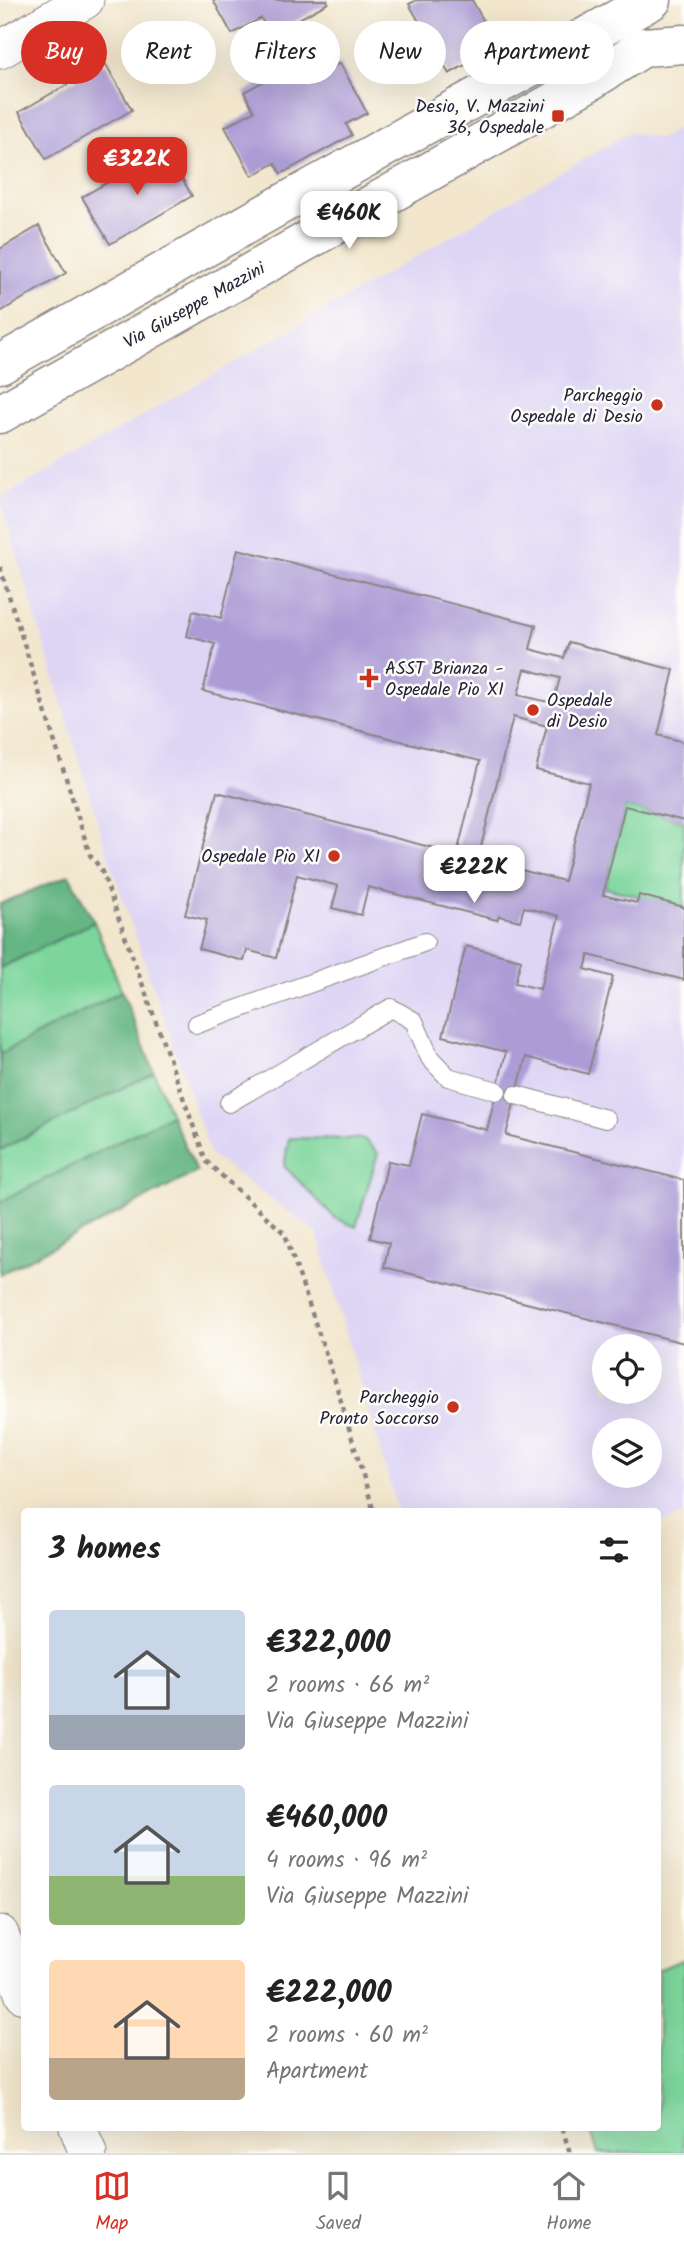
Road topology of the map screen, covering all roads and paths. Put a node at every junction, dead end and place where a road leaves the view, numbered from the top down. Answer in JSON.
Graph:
{"nodes":[{"id":1,"x":85,"y":0,"type":"edge"},
{"id":2,"x":652,"y":0,"type":"edge"},
{"id":3,"x":684,"y":44,"type":"edge"},
{"id":4,"x":0,"y":50,"type":"edge"},
{"id":5,"x":0,"y":364,"type":"edge"},
{"id":6,"x":0,"y":414,"type":"edge"},
{"id":7,"x":0,"y":567,"type":"edge"},
{"id":8,"x":425,"y":942,"type":"dead end"},
{"id":9,"x":197,"y":1024,"type":"dead end"},
{"id":10,"x":497,"y":1091,"type":"dead end"},
{"id":11,"x":516,"y":1095,"type":"dead end"},
{"id":12,"x":229,"y":1103,"type":"dead end"},
{"id":13,"x":606,"y":1119,"type":"dead end"},
{"id":14,"x":373,"y":1508,"type":"edge"},
{"id":15,"x":0,"y":1934,"type":"edge"},
{"id":16,"x":21,"y":1987,"type":"edge"},
{"id":17,"x":79,"y":2131,"type":"edge"},
{"id":18,"x":563,"y":2131,"type":"edge"},
{"id":19,"x":88,"y":2153,"type":"edge"},
{"id":20,"x":570,"y":2153,"type":"edge"}],
"edges":[{"from":1,"to":4,"type":"street"},
{"from":2,"to":5,"type":"street"},
{"from":3,"to":6,"type":"street","name":"Via Giuseppe Mazzini"},
{"from":7,"to":14,"type":"path"},
{"from":8,"to":9,"type":"lane"},
{"from":10,"to":12,"type":"lane"},
{"from":11,"to":13,"type":"lane"},
{"from":15,"to":16,"type":"street"},
{"from":17,"to":19,"type":"street"},
{"from":18,"to":20,"type":"path"}]}
